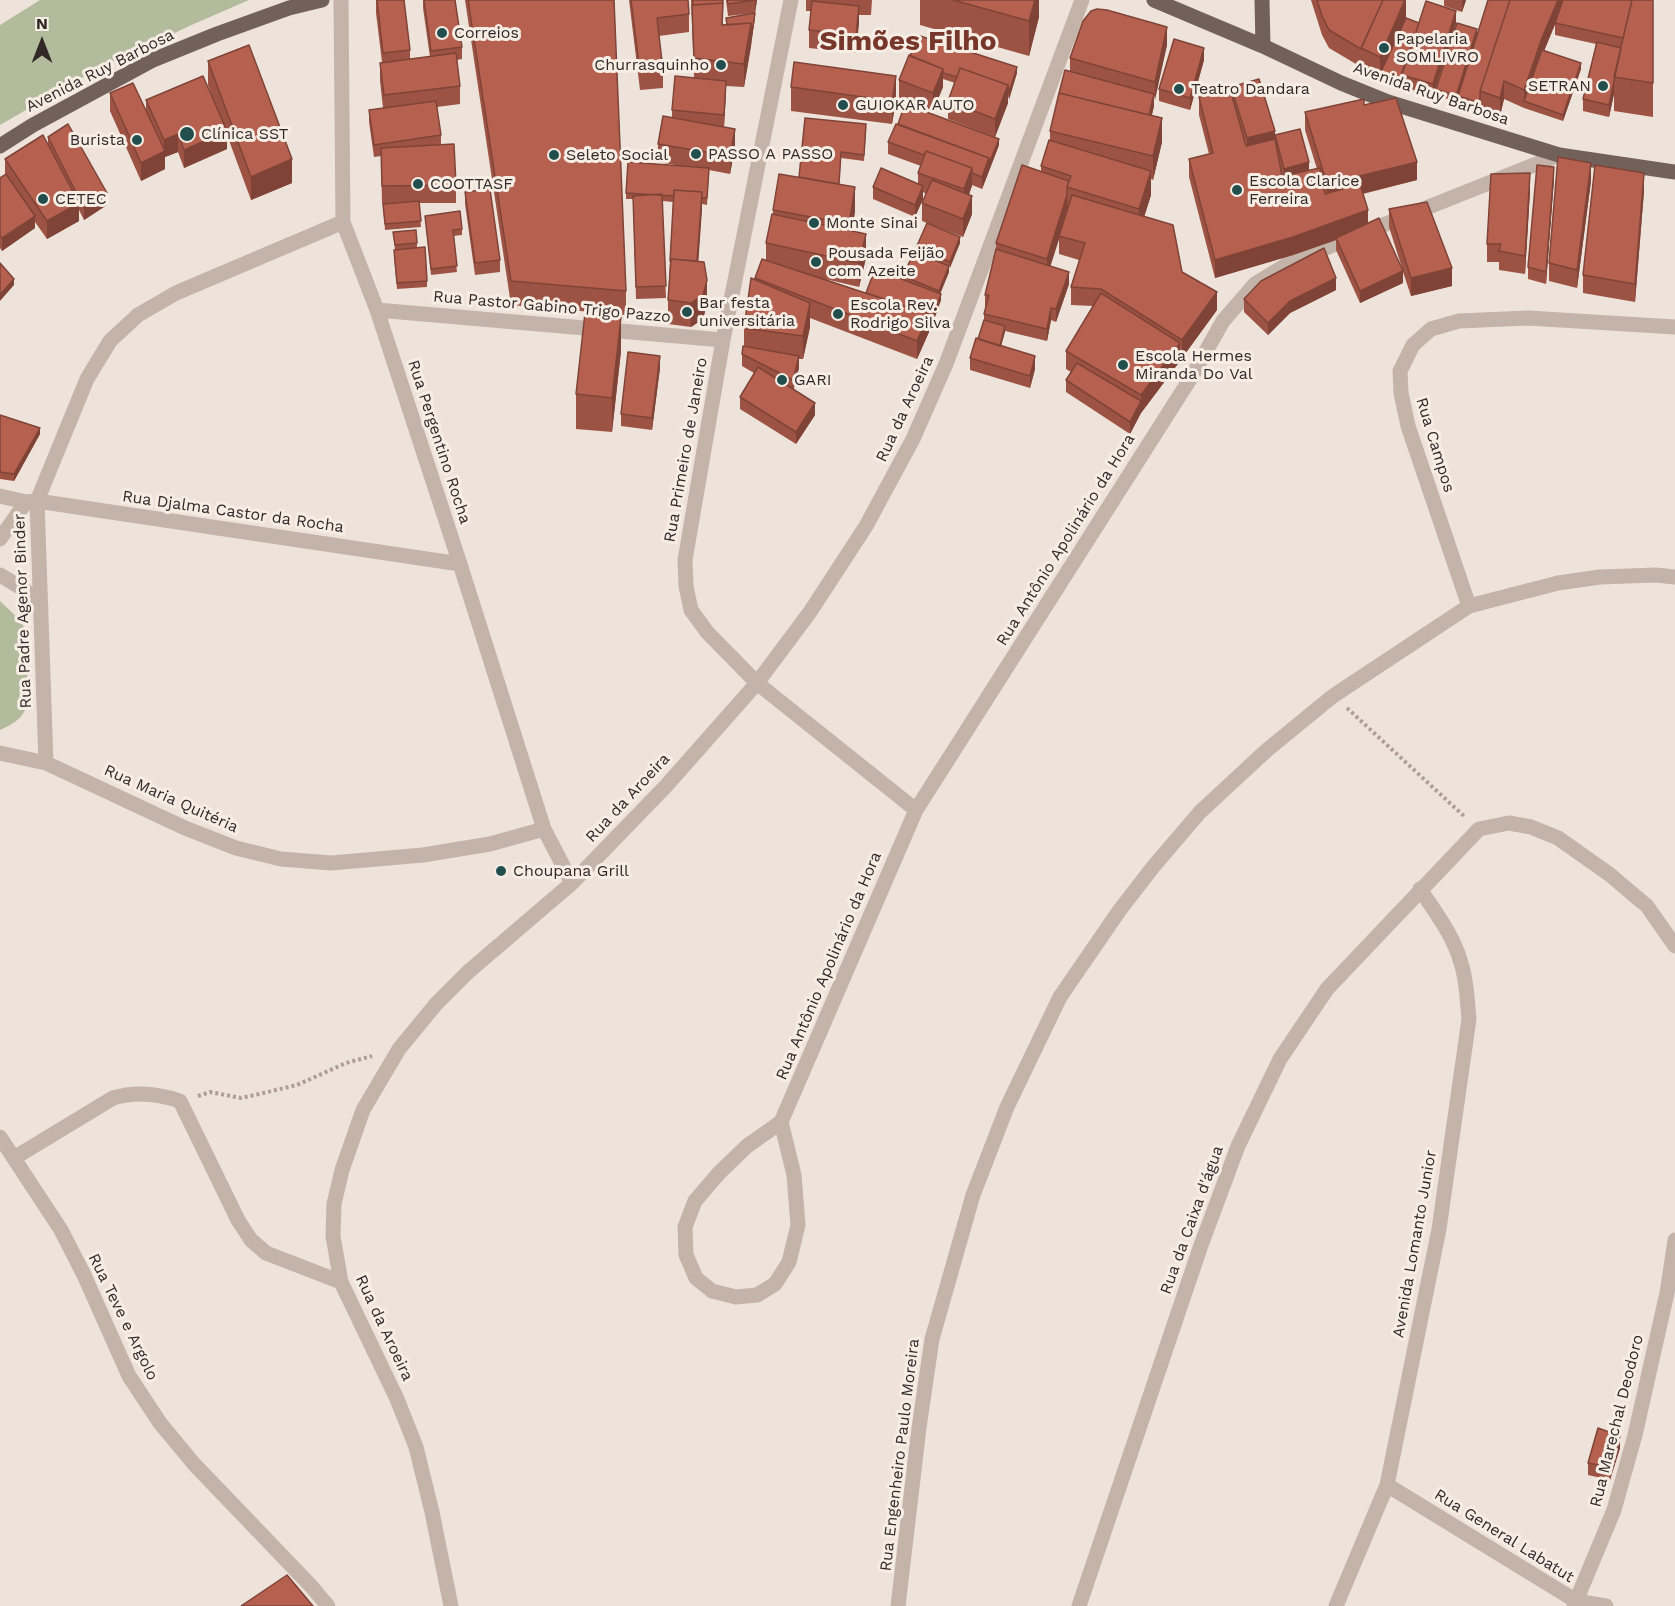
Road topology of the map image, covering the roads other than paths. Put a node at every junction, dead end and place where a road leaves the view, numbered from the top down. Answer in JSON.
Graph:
{"nodes":[{"id":1,"x":322,"y":0,"type":"edge"},
{"id":2,"x":341,"y":0,"type":"edge"},
{"id":3,"x":791,"y":0,"type":"edge"},
{"id":4,"x":1082,"y":0,"type":"edge"},
{"id":5,"x":1154,"y":0,"type":"edge"},
{"id":6,"x":1262,"y":0,"type":"edge"},
{"id":7,"x":1263,"y":46,"type":"junction"},
{"id":8,"x":0,"y":146,"type":"edge"},
{"id":9,"x":1559,"y":155,"type":"junction"},
{"id":10,"x":1675,"y":172,"type":"edge"},
{"id":11,"x":343,"y":222,"type":"junction"},
{"id":12,"x":377,"y":310,"type":"junction"},
{"id":13,"x":1675,"y":327,"type":"edge"},
{"id":14,"x":723,"y":340,"type":"junction"},
{"id":15,"x":0,"y":496,"type":"edge"},
{"id":16,"x":32,"y":501,"type":"junction"},
{"id":17,"x":0,"y":539,"type":"edge"},
{"id":18,"x":460,"y":564,"type":"junction"},
{"id":19,"x":0,"y":575,"type":"edge"},
{"id":20,"x":1675,"y":577,"type":"edge"},
{"id":21,"x":1468,"y":606,"type":"junction"},
{"id":22,"x":41,"y":608,"type":"junction"},
{"id":23,"x":756,"y":683,"type":"junction"},
{"id":24,"x":0,"y":753,"type":"edge"},
{"id":25,"x":46,"y":763,"type":"junction"},
{"id":26,"x":916,"y":810,"type":"junction"},
{"id":27,"x":544,"y":829,"type":"junction"},
{"id":28,"x":572,"y":883,"type":"junction"},
{"id":29,"x":1420,"y":889,"type":"junction"},
{"id":30,"x":1675,"y":946,"type":"edge"},
{"id":31,"x":781,"y":1122,"type":"junction"},
{"id":32,"x":0,"y":1137,"type":"edge"},
{"id":33,"x":14,"y":1158,"type":"junction"},
{"id":34,"x":1675,"y":1240,"type":"edge"},
{"id":35,"x":341,"y":1282,"type":"junction"},
{"id":36,"x":1387,"y":1485,"type":"junction"},
{"id":37,"x":1575,"y":1604,"type":"edge"},
{"id":38,"x":328,"y":1606,"type":"edge"},
{"id":39,"x":451,"y":1606,"type":"edge"},
{"id":40,"x":898,"y":1606,"type":"edge"},
{"id":41,"x":1079,"y":1606,"type":"edge"},
{"id":42,"x":1336,"y":1606,"type":"edge"},
{"id":43,"x":1606,"y":1606,"type":"edge"}],
"edges":[{"from":1,"to":8,"type":"main road","name":"Avenida Ruy Barbosa"},
{"from":2,"to":11,"type":"street","name":"Rua Pergentino Rocha"},
{"from":3,"to":14,"type":"street","name":"Rua Primeiro de Janeiro"},
{"from":4,"to":23,"type":"street","name":"Rua da Aroeira"},
{"from":5,"to":7,"type":"main road","name":"Avenida Ruy Barbosa"},
{"from":6,"to":7,"type":"main road"},
{"from":7,"to":9,"type":"main road","name":"Avenida Ruy Barbosa"},
{"from":9,"to":10,"type":"main road","name":"Avenida Ruy Barbosa"},
{"from":9,"to":26,"type":"street","name":"Rua Antônio Apolinário da Hora"},
{"from":11,"to":12,"type":"street","name":"Rua Pergentino Rocha"},
{"from":11,"to":16,"type":"street","name":"Rua Padre Agenor Binder"},
{"from":12,"to":14,"type":"street","name":"Rua Pastor Gabino Trigo Pazzo"},
{"from":12,"to":18,"type":"street","name":"Rua Pergentino Rocha"},
{"from":13,"to":21,"type":"street","name":"Rua Campos"},
{"from":14,"to":23,"type":"street","name":"Rua Primeiro de Janeiro"},
{"from":15,"to":16,"type":"street","name":"Rua Djalma Castor da Rocha"},
{"from":16,"to":17,"type":"street"},
{"from":16,"to":18,"type":"street","name":"Rua Djalma Castor da Rocha"},
{"from":16,"to":22,"type":"street","name":"Rua Padre Agenor Binder"},
{"from":18,"to":27,"type":"street","name":"Rua Pergentino Rocha"},
{"from":19,"to":22,"type":"street"},
{"from":20,"to":21,"type":"street","name":"Rua Engenheiro Paulo Moreira"},
{"from":21,"to":40,"type":"street","name":"Rua Engenheiro Paulo Moreira"},
{"from":22,"to":25,"type":"street","name":"Rua Padre Agenor Binder"},
{"from":23,"to":26,"type":"street","name":"Rua Primeiro de Janeiro"},
{"from":23,"to":28,"type":"street","name":"Rua da Aroeira"},
{"from":24,"to":25,"type":"street","name":"Rua Maria Quitéria"},
{"from":25,"to":27,"type":"street","name":"Rua Maria Quitéria"},
{"from":26,"to":31,"type":"street","name":"Rua Antônio Apolinário da Hora"},
{"from":27,"to":28,"type":"street","name":"Rua Pergentino Rocha"},
{"from":28,"to":35,"type":"street","name":"Rua da Aroeira"},
{"from":29,"to":30,"type":"street"},
{"from":29,"to":36,"type":"street","name":"Avenida Lomanto Junior"},
{"from":29,"to":41,"type":"street","name":"Rua da Caixa d'água"},
{"from":31,"to":31,"type":"street"},
{"from":32,"to":33,"type":"street","name":"Rua Teve e Argolo"},
{"from":33,"to":35,"type":"street"},
{"from":33,"to":38,"type":"street","name":"Rua Teve e Argolo"},
{"from":34,"to":37,"type":"street","name":"Rua Marechal Deodoro"},
{"from":35,"to":39,"type":"street","name":"Rua da Aroeira"},
{"from":36,"to":37,"type":"street","name":"Rua General Labatut"},
{"from":36,"to":42,"type":"street","name":"Avenida Lomanto Junior"},
{"from":37,"to":43,"type":"street","name":"Rua General Labatut"}]}
